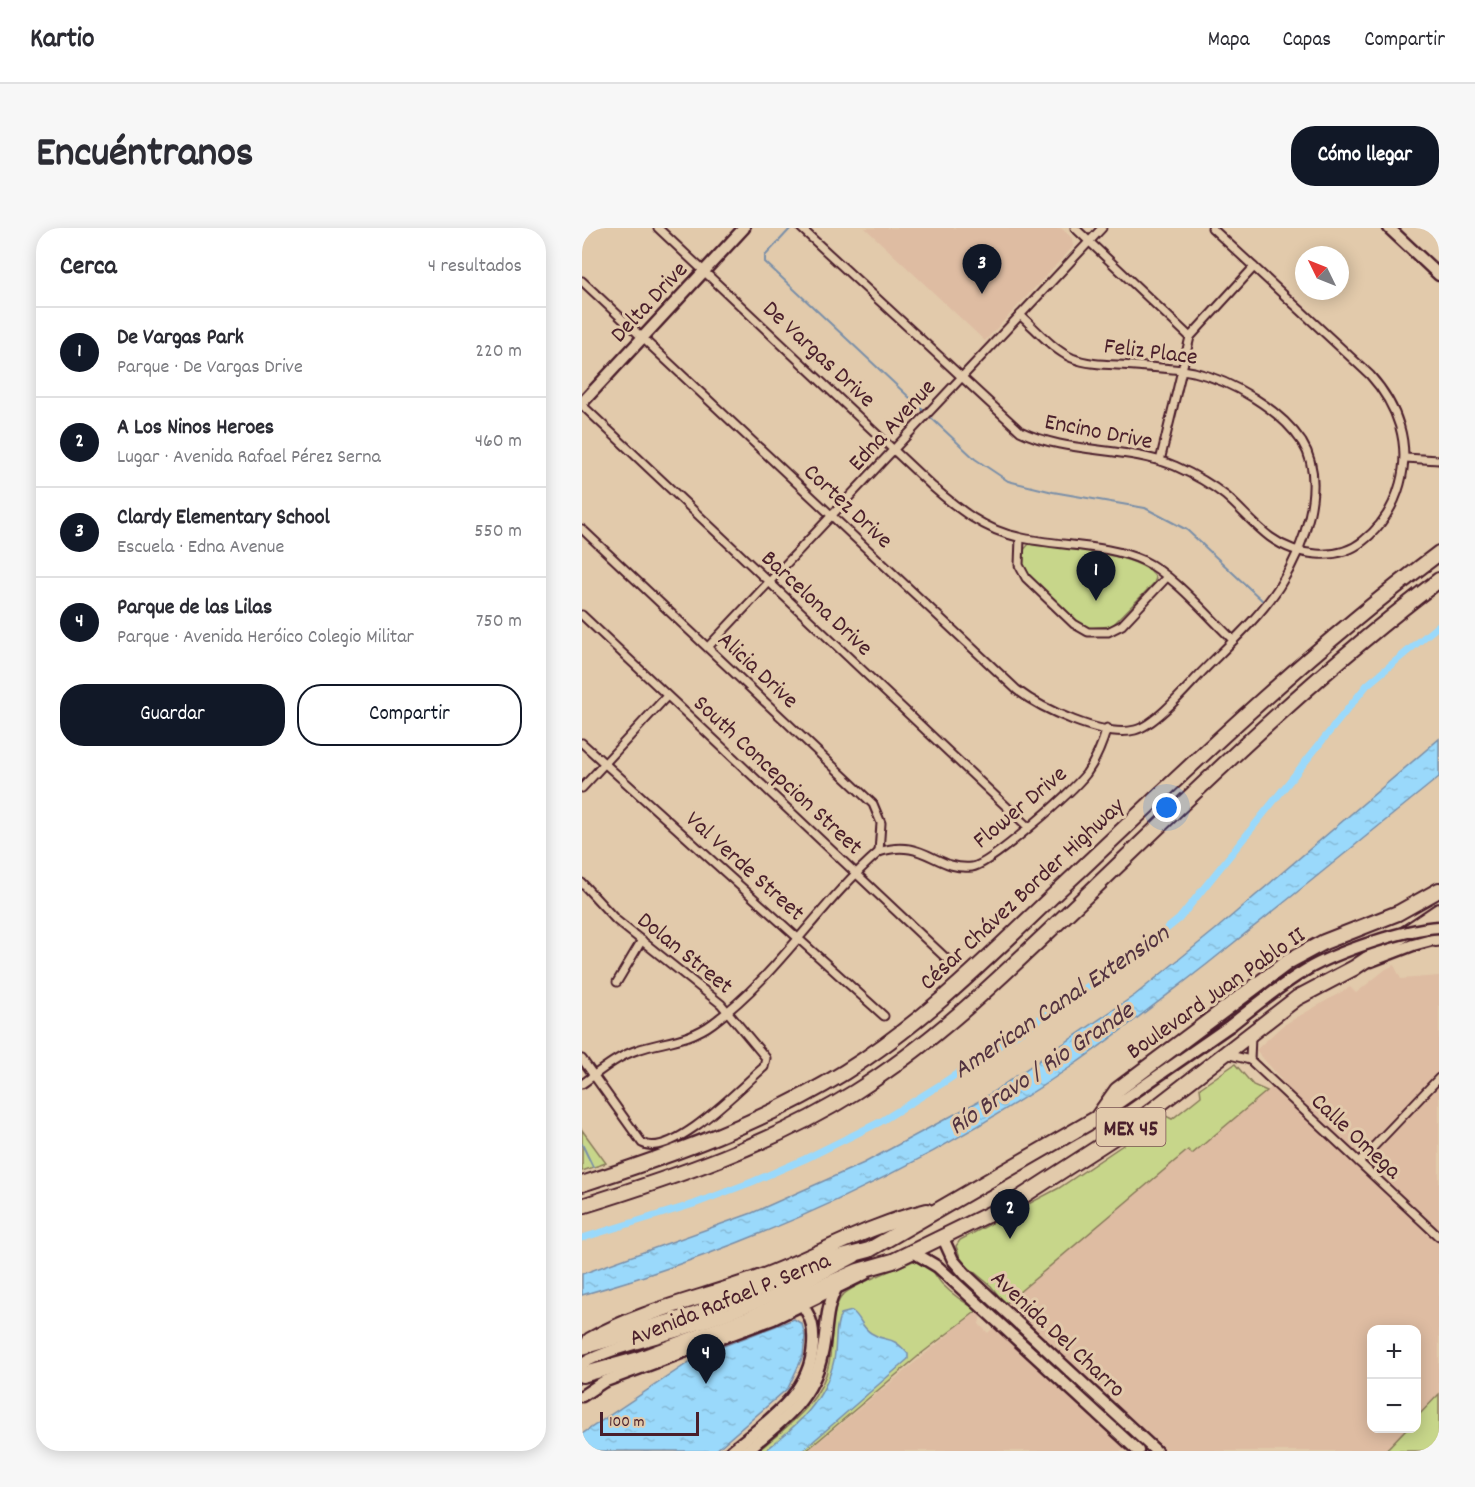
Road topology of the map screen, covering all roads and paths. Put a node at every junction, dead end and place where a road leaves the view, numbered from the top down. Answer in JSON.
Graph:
{"nodes":[{"id":1,"x":658,"y":228,"type":"edge"},
{"id":2,"x":744,"y":228,"type":"edge"},
{"id":3,"x":801,"y":228,"type":"edge"},
{"id":4,"x":1075,"y":228,"type":"edge"},
{"id":5,"x":1102,"y":228,"type":"edge"},
{"id":6,"x":1212,"y":228,"type":"edge"},
{"id":7,"x":1389,"y":228,"type":"edge"},
{"id":8,"x":1089,"y":242,"type":"junction"},
{"id":9,"x":1254,"y":267,"type":"junction"},
{"id":10,"x":705,"y":271,"type":"junction"},
{"id":11,"x":1439,"y":275,"type":"edge"},
{"id":12,"x":582,"y":281,"type":"edge"},
{"id":13,"x":1020,"y":315,"type":"junction"},
{"id":14,"x":1190,"y":337,"type":"junction"},
{"id":15,"x":643,"y":338,"type":"junction"},
{"id":16,"x":1181,"y":370,"type":"junction"},
{"id":17,"x":961,"y":377,"type":"junction"},
{"id":18,"x":582,"y":404,"type":"edge"},
{"id":19,"x":893,"y":450,"type":"junction"},
{"id":20,"x":1405,"y":458,"type":"junction"},
{"id":21,"x":1439,"y":460,"type":"edge"},
{"id":22,"x":1160,"y":461,"type":"junction"},
{"id":23,"x":831,"y":516,"type":"junction"},
{"id":24,"x":582,"y":529,"type":"edge"},
{"id":25,"x":1020,"y":538,"type":"junction"},
{"id":26,"x":1298,"y":550,"type":"junction"},
{"id":27,"x":1439,"y":553,"type":"edge"},
{"id":28,"x":1167,"y":577,"type":"junction"},
{"id":29,"x":1439,"y":580,"type":"edge"},
{"id":30,"x":769,"y":582,"type":"junction"},
{"id":31,"x":582,"y":615,"type":"edge"},
{"id":32,"x":1232,"y":639,"type":"junction"},
{"id":33,"x":708,"y":647,"type":"junction"},
{"id":34,"x":667,"y":696,"type":"junction"},
{"id":35,"x":1107,"y":728,"type":"junction"},
{"id":36,"x":582,"y":743,"type":"edge"},
{"id":37,"x":604,"y":763,"type":"junction"},
{"id":38,"x":582,"y":788,"type":"edge"},
{"id":39,"x":1028,"y":827,"type":"junction"},
{"id":40,"x":879,"y":852,"type":"junction"},
{"id":41,"x":857,"y":875,"type":"junction"},
{"id":42,"x":582,"y":883,"type":"edge"},
{"id":43,"x":1439,"y":890,"type":"edge"},
{"id":44,"x":1439,"y":911,"type":"edge"},
{"id":45,"x":1438,"y":934,"type":"edge"},
{"id":46,"x":798,"y":939,"type":"junction"},
{"id":47,"x":642,"y":940,"type":"junction"},
{"id":48,"x":949,"y":961,"type":"dead end"},
{"id":49,"x":1354,"y":968,"type":"junction"},
{"id":50,"x":617,"y":982,"type":"dead end"},
{"id":51,"x":728,"y":1011,"type":"junction"},
{"id":52,"x":884,"y":1016,"type":"dead end"},
{"id":53,"x":1254,"y":1030,"type":"junction"},
{"id":54,"x":1225,"y":1054,"type":"junction"},
{"id":55,"x":582,"y":1059,"type":"edge"},
{"id":56,"x":1250,"y":1060,"type":"junction"},
{"id":57,"x":594,"y":1075,"type":"junction"},
{"id":58,"x":1439,"y":1078,"type":"edge"},
{"id":59,"x":582,"y":1084,"type":"edge"},
{"id":60,"x":1098,"y":1118,"type":"junction"},
{"id":61,"x":1359,"y":1162,"type":"junction"},
{"id":62,"x":582,"y":1184,"type":"edge"},
{"id":63,"x":582,"y":1206,"type":"edge"},
{"id":64,"x":944,"y":1208,"type":"junction"},
{"id":65,"x":943,"y":1238,"type":"junction"},
{"id":66,"x":1439,"y":1238,"type":"edge"},
{"id":67,"x":869,"y":1250,"type":"junction"},
{"id":68,"x":913,"y":1251,"type":"junction"},
{"id":69,"x":893,"y":1261,"type":"junction"},
{"id":70,"x":836,"y":1291,"type":"junction"},
{"id":71,"x":803,"y":1306,"type":"junction"},
{"id":72,"x":582,"y":1347,"type":"edge"},
{"id":73,"x":582,"y":1364,"type":"edge"},
{"id":74,"x":582,"y":1375,"type":"edge"},
{"id":75,"x":582,"y":1396,"type":"edge"},
{"id":76,"x":731,"y":1451,"type":"edge"},
{"id":77,"x":746,"y":1451,"type":"edge"},
{"id":78,"x":1138,"y":1451,"type":"edge"},
{"id":79,"x":1156,"y":1451,"type":"edge"}],
"edges":[{"from":1,"to":10,"type":"street","name":"De Vargas Drive"},
{"from":2,"to":10,"type":"main road","name":"Delta Drive"},
{"from":3,"to":17,"type":"street","name":"Encino Drive"},
{"from":4,"to":8,"type":"street"},
{"from":5,"to":8,"type":"street","name":"Edna Avenue"},
{"from":6,"to":9,"type":"street"},
{"from":7,"to":11,"type":"main road"},
{"from":8,"to":13,"type":"street","name":"Edna Avenue"},
{"from":8,"to":14,"type":"street"},
{"from":9,"to":14,"type":"street"},
{"from":9,"to":20,"type":"street"},
{"from":10,"to":15,"type":"main road","name":"Delta Drive"},
{"from":10,"to":19,"type":"street","name":"De Vargas Drive"},
{"from":12,"to":15,"type":"street","name":"Cortez Drive"},
{"from":13,"to":16,"type":"street","name":"Feliz Place"},
{"from":13,"to":17,"type":"street","name":"Edna Avenue"},
{"from":14,"to":16,"type":"street"},
{"from":15,"to":18,"type":"main road","name":"Delta Drive"},
{"from":15,"to":23,"type":"street","name":"Cortez Drive"},
{"from":16,"to":22,"type":"street"},
{"from":16,"to":26,"type":"street","name":"Feliz Place"},
{"from":17,"to":19,"type":"street","name":"Edna Avenue"},
{"from":17,"to":22,"type":"street","name":"Encino Drive"},
{"from":18,"to":30,"type":"street","name":"Barcelona Drive"},
{"from":19,"to":23,"type":"street","name":"Edna Avenue"},
{"from":19,"to":25,"type":"street","name":"De Vargas Drive"},
{"from":20,"to":21,"type":"street"},
{"from":20,"to":26,"type":"street"},
{"from":22,"to":26,"type":"street","name":"Encino Drive"},
{"from":23,"to":30,"type":"street","name":"Edna Avenue"},
{"from":23,"to":35,"type":"street","name":"Cortez Drive"},
{"from":24,"to":33,"type":"street","name":"Alicia Drive"},
{"from":25,"to":28,"type":"street","name":"De Vargas Drive"},
{"from":25,"to":28,"type":"street"},
{"from":26,"to":32,"type":"street"},
{"from":27,"to":62,"type":"highway","name":"César Chávez Border Highway"},
{"from":28,"to":32,"type":"street","name":"De Vargas Drive"},
{"from":29,"to":63,"type":"highway","name":"César Chávez Border Highway"},
{"from":30,"to":33,"type":"street","name":"Edna Avenue"},
{"from":30,"to":39,"type":"street","name":"Barcelona Drive"},
{"from":31,"to":34,"type":"street","name":"South Concepcion Street"},
{"from":32,"to":35,"type":"street"},
{"from":33,"to":40,"type":"street","name":"Alicia Drive"},
{"from":34,"to":37,"type":"street"},
{"from":34,"to":41,"type":"street","name":"South Concepcion Street"},
{"from":35,"to":39,"type":"street","name":"Flower Drive"},
{"from":36,"to":37,"type":"street","name":"Val Verde Street"},
{"from":37,"to":38,"type":"street"},
{"from":37,"to":46,"type":"street","name":"Val Verde Street"},
{"from":39,"to":40,"type":"street","name":"Flower Drive"},
{"from":40,"to":41,"type":"street"},
{"from":41,"to":46,"type":"street"},
{"from":41,"to":48,"type":"street","name":"South Concepcion Street"},
{"from":42,"to":47,"type":"street","name":"Dolan Street"},
{"from":43,"to":60,"type":"highway","name":"Boulevard Juan Pablo II"},
{"from":44,"to":49,"type":"highway"},
{"from":45,"to":49,"type":"main road","number":"MEX 45"},
{"from":45,"to":60,"type":"main road","number":"MEX 45","bridge":true},
{"from":46,"to":51,"type":"street"},
{"from":46,"to":52,"type":"street","name":"Val Verde Street"},
{"from":47,"to":50,"type":"street"},
{"from":47,"to":51,"type":"street","name":"Dolan Street"},
{"from":49,"to":53,"type":"highway","number":"MEX 45"},
{"from":51,"to":57,"type":"street"},
{"from":51,"to":57,"type":"street","name":"Dolan Street"},
{"from":53,"to":54,"type":"highway","number":"MEX 45"},
{"from":53,"to":56,"type":"street"},
{"from":54,"to":56,"type":"street"},
{"from":54,"to":65,"type":"highway","number":"MEX 45"},
{"from":55,"to":57,"type":"street"},
{"from":56,"to":61,"type":"street","name":"Calle Omega"},
{"from":57,"to":59,"type":"street"},
{"from":58,"to":61,"type":"street"},
{"from":60,"to":64,"type":"highway","number":"MEX 45"},
{"from":61,"to":66,"type":"street","name":"Calle Omega"},
{"from":64,"to":67,"type":"highway","number":"MEX 45"},
{"from":64,"to":72,"type":"highway"},
{"from":65,"to":68,"type":"highway","number":"MEX 45"},
{"from":65,"to":79,"type":"main road","name":"Avenida Del Charro"},
{"from":67,"to":72,"type":"highway","name":"Avenida Rafael P. Serna"},
{"from":67,"to":73,"type":"main road","number":"MEX 45"},
{"from":68,"to":69,"type":"highway","number":"MEX 45"},
{"from":68,"to":78,"type":"main road","name":"Avenida Del Charro"},
{"from":69,"to":70,"type":"main road","number":"MEX 45"},
{"from":69,"to":74,"type":"highway","name":"Avenida Rafael P. Serna"},
{"from":70,"to":71,"type":"main road","number":"MEX 45"},
{"from":70,"to":77,"type":"main road"},
{"from":71,"to":75,"type":"main road","number":"MEX 45"},
{"from":71,"to":76,"type":"main road"}]}
